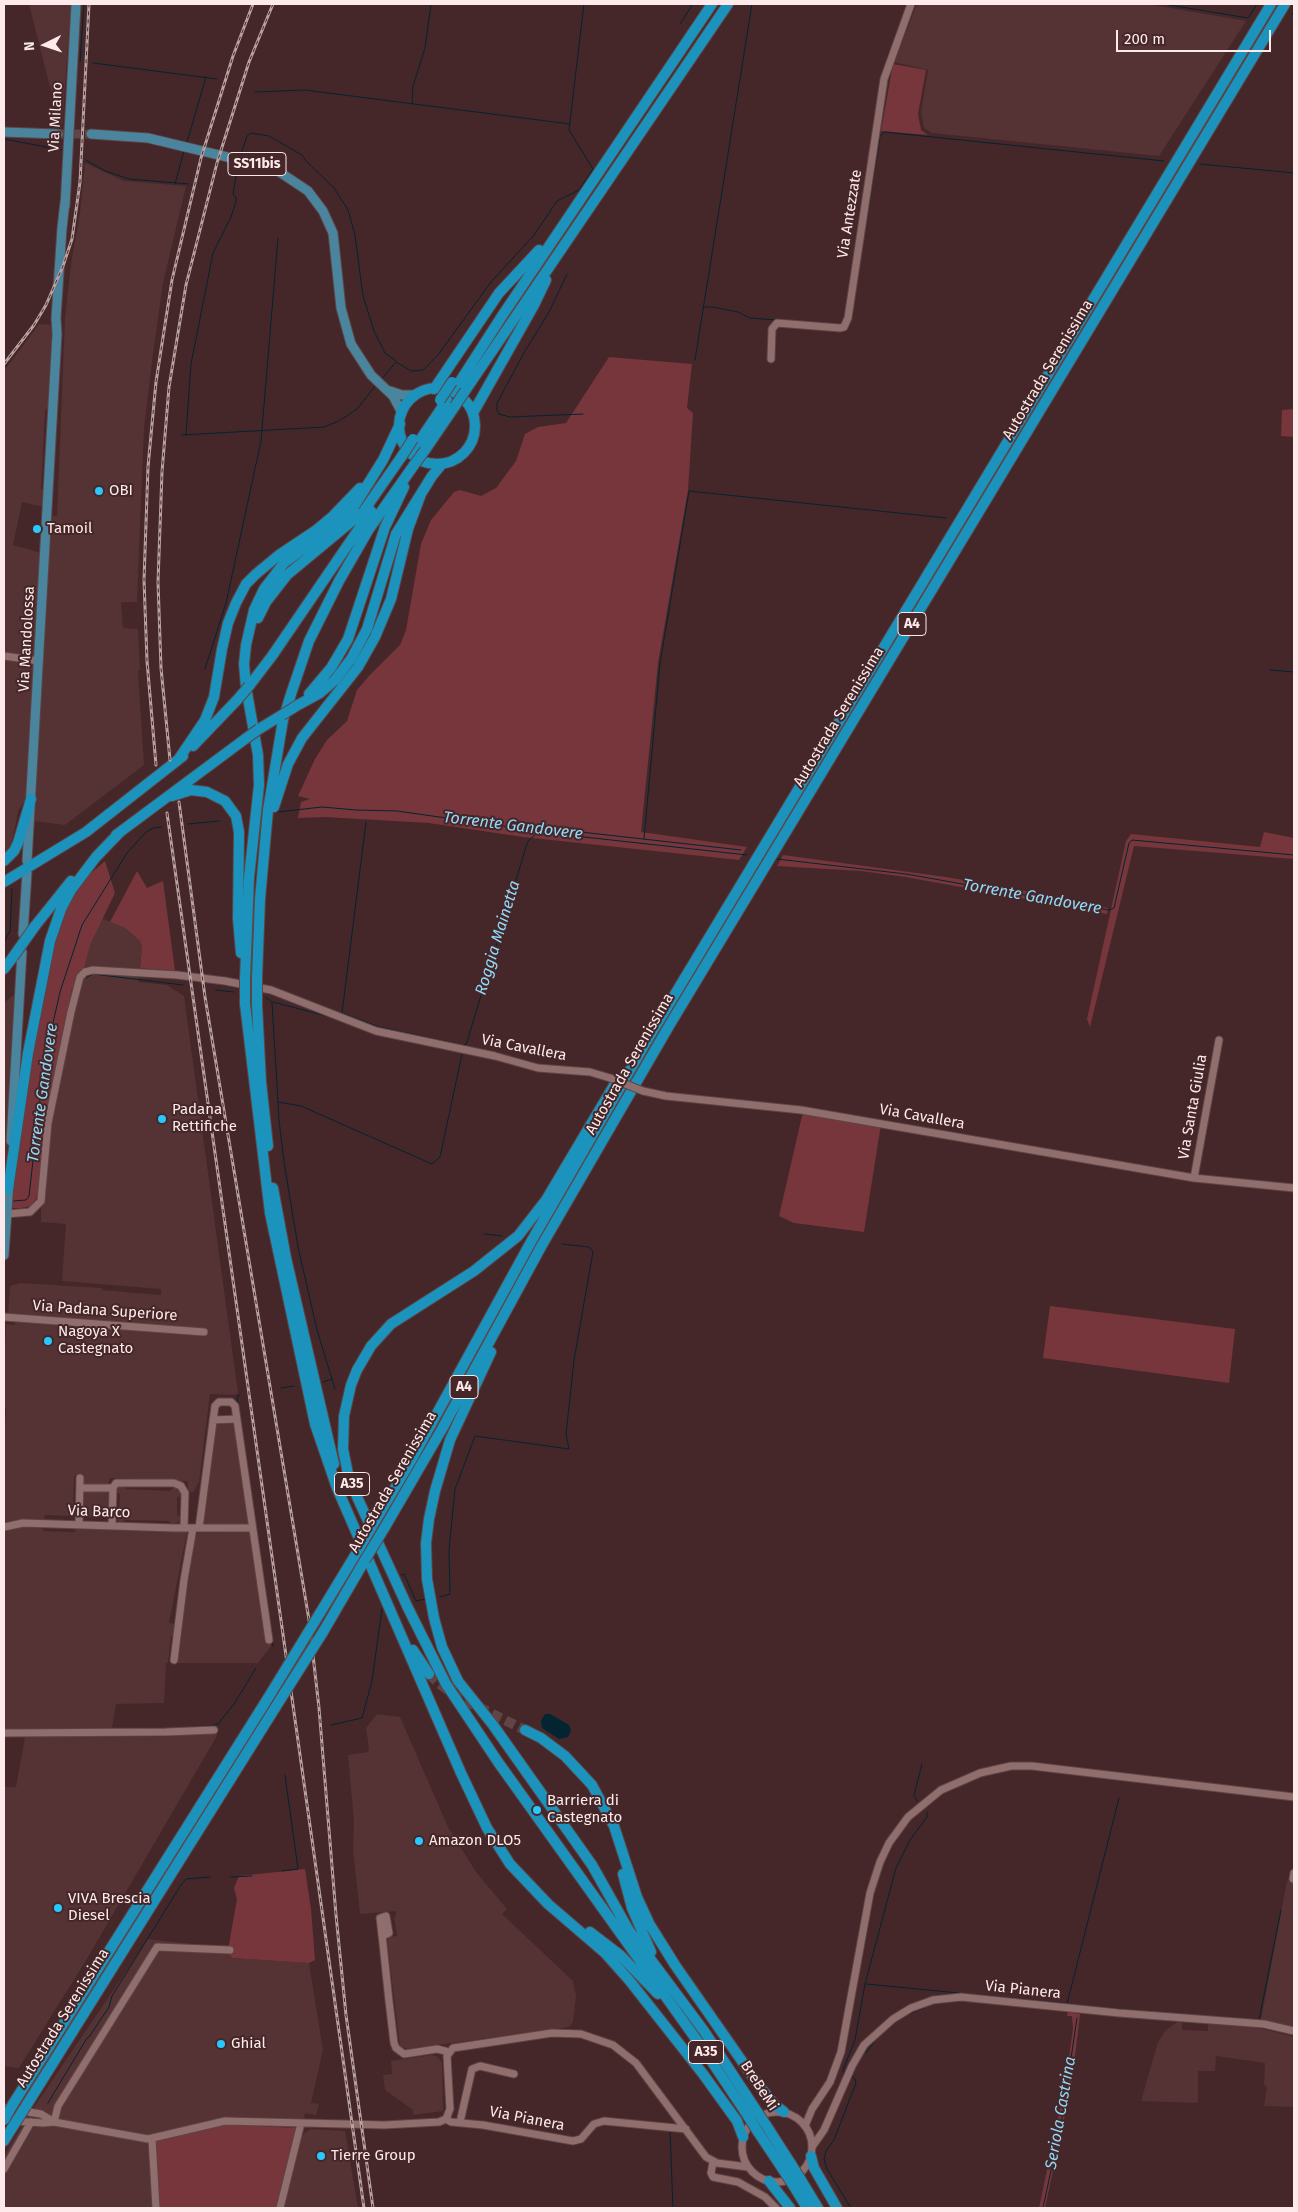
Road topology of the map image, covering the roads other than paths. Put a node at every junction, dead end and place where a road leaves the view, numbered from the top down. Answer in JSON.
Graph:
{"nodes":[{"id":1,"x":76,"y":4,"type":"edge"},
{"id":2,"x":712,"y":4,"type":"edge"},
{"id":3,"x":728,"y":4,"type":"edge"},
{"id":4,"x":911,"y":4,"type":"edge"},
{"id":5,"x":1271,"y":4,"type":"edge"},
{"id":6,"x":1284,"y":4,"type":"edge"},
{"id":7,"x":4,"y":132,"type":"edge"},
{"id":8,"x":58,"y":134,"type":"tunnel mouth"},
{"id":9,"x":91,"y":134,"type":"tunnel mouth"},
{"id":10,"x":589,"y":186,"type":"junction"},
{"id":11,"x":559,"y":252,"type":"junction"},
{"id":12,"x":771,"y":359,"type":"dead end"},
{"id":13,"x":458,"y":386,"type":"junction"},
{"id":14,"x":434,"y":388,"type":"junction"},
{"id":15,"x":389,"y":391,"type":"junction"},
{"id":16,"x":415,"y":395,"type":"junction"},
{"id":17,"x":402,"y":412,"type":"junction"},
{"id":18,"x":472,"y":413,"type":"junction"},
{"id":19,"x":53,"y":418,"type":"joint"},
{"id":20,"x":400,"y":424,"type":"junction"},
{"id":21,"x":408,"y":460,"type":"junction"},
{"id":22,"x":442,"y":464,"type":"junction"},
{"id":23,"x":376,"y":471,"type":"junction"},
{"id":24,"x":421,"y":494,"type":"junction"},
{"id":25,"x":4,"y":656,"type":"edge"},
{"id":26,"x":39,"y":661,"type":"junction"},
{"id":27,"x":245,"y":676,"type":"junction"},
{"id":28,"x":298,"y":705,"type":"junction"},
{"id":29,"x":178,"y":760,"type":"junction"},
{"id":30,"x":31,"y":798,"type":"junction"},
{"id":31,"x":153,"y":806,"type":"junction"},
{"id":32,"x":120,"y":832,"type":"junction"},
{"id":33,"x":4,"y":861,"type":"edge"},
{"id":34,"x":28,"y":861,"type":"dead end"},
{"id":35,"x":262,"y":862,"type":"junction"},
{"id":36,"x":26,"y":874,"type":"dead end"},
{"id":37,"x":4,"y":880,"type":"edge"},
{"id":38,"x":22,"y":934,"type":"dead end"},
{"id":39,"x":17,"y":955,"type":"junction"},
{"id":40,"x":4,"y":969,"type":"edge"},
{"id":41,"x":245,"y":979,"type":"junction"},
{"id":42,"x":648,"y":1039,"type":"junction"},
{"id":43,"x":1219,"y":1040,"type":"dead end"},
{"id":44,"x":1194,"y":1178,"type":"junction"},
{"id":45,"x":1294,"y":1188,"type":"edge"},
{"id":46,"x":8,"y":1189,"type":"junction"},
{"id":47,"x":6,"y":1214,"type":"junction"},
{"id":48,"x":542,"y":1245,"type":"junction"},
{"id":49,"x":4,"y":1255,"type":"edge"},
{"id":50,"x":4,"y":1317,"type":"edge"},
{"id":51,"x":204,"y":1332,"type":"dead end"},
{"id":52,"x":237,"y":1419,"type":"junction"},
{"id":53,"x":212,"y":1420,"type":"junction"},
{"id":54,"x":80,"y":1478,"type":"dead end"},
{"id":55,"x":80,"y":1488,"type":"junction"},
{"id":56,"x":114,"y":1488,"type":"junction"},
{"id":57,"x":78,"y":1524,"type":"junction"},
{"id":58,"x":112,"y":1526,"type":"junction"},
{"id":59,"x":4,"y":1527,"type":"edge"},
{"id":60,"x":184,"y":1528,"type":"junction"},
{"id":61,"x":196,"y":1528,"type":"junction"},
{"id":62,"x":252,"y":1528,"type":"junction"},
{"id":63,"x":269,"y":1640,"type":"dead end"},
{"id":64,"x":174,"y":1660,"type":"dead end"},
{"id":65,"x":429,"y":1674,"type":"tunnel mouth"},
{"id":66,"x":214,"y":1730,"type":"dead end"},
{"id":67,"x":525,"y":1730,"type":"tunnel mouth"},
{"id":68,"x":4,"y":1732,"type":"edge"},
{"id":69,"x":1294,"y":1796,"type":"edge"},
{"id":70,"x":608,"y":1813,"type":"junction"},
{"id":71,"x":537,"y":1892,"type":"junction"},
{"id":72,"x":388,"y":1920,"type":"dead end"},
{"id":73,"x":230,"y":1950,"type":"dead end"},
{"id":74,"x":665,"y":1987,"type":"junction"},
{"id":75,"x":704,"y":2031,"type":"junction"},
{"id":76,"x":1294,"y":2031,"type":"edge"},
{"id":77,"x":449,"y":2052,"type":"junction"},
{"id":78,"x":706,"y":2053,"type":"junction"},
{"id":79,"x":514,"y":2074,"type":"dead end"},
{"id":80,"x":9,"y":2106,"type":"edge"},
{"id":81,"x":812,"y":2109,"type":"junction"},
{"id":82,"x":752,"y":2113,"type":"junction"},
{"id":83,"x":789,"y":2114,"type":"junction"},
{"id":84,"x":446,"y":2119,"type":"junction"},
{"id":85,"x":4,"y":2120,"type":"edge"},
{"id":86,"x":31,"y":2122,"type":"junction"},
{"id":87,"x":54,"y":2122,"type":"junction"},
{"id":88,"x":460,"y":2122,"type":"junction"},
{"id":89,"x":301,"y":2123,"type":"junction"},
{"id":90,"x":805,"y":2126,"type":"junction"},
{"id":91,"x":686,"y":2129,"type":"junction"},
{"id":92,"x":810,"y":2135,"type":"junction"},
{"id":93,"x":820,"y":2136,"type":"junction"},
{"id":94,"x":743,"y":2137,"type":"junction"},
{"id":95,"x":152,"y":2139,"type":"junction"},
{"id":96,"x":4,"y":2141,"type":"edge"},
{"id":97,"x":742,"y":2152,"type":"junction"},
{"id":98,"x":812,"y":2152,"type":"junction"},
{"id":99,"x":714,"y":2162,"type":"junction"},
{"id":100,"x":730,"y":2164,"type":"junction"},
{"id":101,"x":748,"y":2167,"type":"junction"},
{"id":102,"x":4,"y":2169,"type":"edge"},
{"id":103,"x":769,"y":2182,"type":"junction"},
{"id":104,"x":797,"y":2183,"type":"junction"},
{"id":105,"x":156,"y":2208,"type":"edge"},
{"id":106,"x":280,"y":2208,"type":"edge"},
{"id":107,"x":776,"y":2208,"type":"edge"},
{"id":108,"x":790,"y":2208,"type":"edge"},
{"id":109,"x":806,"y":2208,"type":"edge"},
{"id":110,"x":818,"y":2208,"type":"edge"},
{"id":111,"x":838,"y":2208,"type":"edge"}],
"edges":[{"from":1,"to":19,"type":"main road","name":"Via Milano"},
{"from":2,"to":10,"type":"highway"},
{"from":3,"to":11,"type":"highway"},
{"from":4,"to":12,"type":"street","name":"Via Antezzate"},
{"from":5,"to":42,"type":"highway","name":"Autostrada Serenissima","number":"A4"},
{"from":6,"to":48,"type":"highway","name":"Autostrada Serenissima","number":"A4"},
{"from":7,"to":8,"type":"main road"},
{"from":9,"to":15,"type":"main road","number":"SS11bis"},
{"from":10,"to":13,"type":"highway"},
{"from":10,"to":14,"type":"highway"},
{"from":11,"to":13,"type":"highway"},
{"from":11,"to":18,"type":"highway"},
{"from":13,"to":21,"type":"highway"},
{"from":14,"to":16,"type":"highway"},
{"from":14,"to":18,"type":"highway"},
{"from":15,"to":16,"type":"main road"},
{"from":15,"to":17,"type":"main road","number":"SS11bis"},
{"from":16,"to":17,"type":"highway"},
{"from":17,"to":20,"type":"highway"},
{"from":18,"to":22,"type":"highway"},
{"from":19,"to":26,"type":"main road","name":"Via Mandolossa"},
{"from":20,"to":22,"type":"highway"},
{"from":20,"to":23,"type":"highway"},
{"from":21,"to":27,"type":"highway"},
{"from":21,"to":28,"type":"highway"},
{"from":21,"to":29,"type":"highway","bridge":true},
{"from":21,"to":35,"type":"highway"},
{"from":22,"to":24,"type":"highway"},
{"from":23,"to":27,"type":"highway"},
{"from":23,"to":29,"type":"highway"},
{"from":24,"to":28,"type":"highway"},
{"from":24,"to":35,"type":"highway"},
{"from":25,"to":26,"type":"street"},
{"from":26,"to":30,"type":"main road","name":"Via Mandolossa"},
{"from":27,"to":41,"type":"highway"},
{"from":28,"to":31,"type":"highway","bridge":true},
{"from":29,"to":37,"type":"highway"},
{"from":30,"to":33,"type":"highway"},
{"from":30,"to":34,"type":"main road","name":"Via Mandolossa"},
{"from":31,"to":32,"type":"highway"},
{"from":31,"to":41,"type":"highway"},
{"from":32,"to":39,"type":"highway","bridge":true},
{"from":32,"to":46,"type":"highway"},
{"from":35,"to":65,"type":"highway","bridge":true},
{"from":36,"to":38,"type":"main road"},
{"from":39,"to":40,"type":"highway"},
{"from":39,"to":46,"type":"main road"},
{"from":41,"to":71,"type":"highway","bridge":true},
{"from":42,"to":74,"type":"highway","number":"A35"},
{"from":42,"to":80,"type":"highway","name":"Autostrada Serenissima","number":"A4","bridge":true},
{"from":43,"to":44,"type":"street","name":"Via Santa Giulia"},
{"from":44,"to":45,"type":"street","name":"Via Cavallera"},
{"from":44,"to":47,"type":"street","name":"Via Cavallera","bridge":true},
{"from":46,"to":47,"type":"main road"},
{"from":47,"to":49,"type":"main road"},
{"from":48,"to":74,"type":"highway"},
{"from":48,"to":96,"type":"highway","name":"Autostrada Serenissima","number":"A4","bridge":true},
{"from":50,"to":51,"type":"street","name":"Via Padana Superiore"},
{"from":52,"to":53,"type":"street"},
{"from":52,"to":53,"type":"street"},
{"from":52,"to":62,"type":"street"},
{"from":53,"to":61,"type":"street"},
{"from":54,"to":55,"type":"street"},
{"from":55,"to":56,"type":"street"},
{"from":55,"to":57,"type":"street"},
{"from":56,"to":58,"type":"street"},
{"from":56,"to":60,"type":"street"},
{"from":57,"to":58,"type":"street","name":"Via Barco"},
{"from":57,"to":59,"type":"street","name":"Via Barco"},
{"from":58,"to":60,"type":"street","name":"Via Barco"},
{"from":60,"to":61,"type":"street","name":"Via Barco"},
{"from":61,"to":62,"type":"street","name":"Via Barco"},
{"from":61,"to":64,"type":"street"},
{"from":62,"to":63,"type":"street"},
{"from":66,"to":68,"type":"street"},
{"from":67,"to":70,"type":"highway"},
{"from":69,"to":81,"type":"street"},
{"from":70,"to":75,"type":"highway"},
{"from":70,"to":83,"type":"highway"},
{"from":71,"to":78,"type":"highway"},
{"from":71,"to":94,"type":"highway"},
{"from":72,"to":77,"type":"street"},
{"from":73,"to":87,"type":"street"},
{"from":74,"to":75,"type":"highway","name":"BreBeMi","number":"A35"},
{"from":74,"to":78,"type":"highway","name":"BreBeMi","number":"A35"},
{"from":75,"to":82,"type":"highway","name":"BreBeMi","number":"A35"},
{"from":76,"to":93,"type":"street","name":"Via Pianera"},
{"from":77,"to":84,"type":"street"},
{"from":77,"to":91,"type":"street"},
{"from":78,"to":82,"type":"highway","name":"BreBeMi","number":"A35"},
{"from":79,"to":88,"type":"street"},
{"from":80,"to":85,"type":"highway","name":"Autostrada Serenissima","number":"A4","bridge":true},
{"from":80,"to":87,"type":"street"},
{"from":81,"to":83,"type":"street"},
{"from":81,"to":90,"type":"street"},
{"from":82,"to":104,"type":"highway","name":"BreBeMi","number":"A35","bridge":true},
{"from":83,"to":90,"type":"street"},
{"from":83,"to":94,"type":"street"},
{"from":84,"to":88,"type":"street","name":"Via Pianera"},
{"from":84,"to":89,"type":"street"},
{"from":85,"to":86,"type":"street"},
{"from":86,"to":87,"type":"street"},
{"from":86,"to":102,"type":"street"},
{"from":87,"to":95,"type":"street"},
{"from":88,"to":91,"type":"street","name":"Via Pianera"},
{"from":89,"to":95,"type":"street"},
{"from":89,"to":106,"type":"street"},
{"from":90,"to":92,"type":"street"},
{"from":91,"to":99,"type":"street"},
{"from":92,"to":93,"type":"street"},
{"from":92,"to":98,"type":"street"},
{"from":93,"to":98,"type":"street","name":"Via Pianera"},
{"from":94,"to":97,"type":"street"},
{"from":95,"to":105,"type":"street"},
{"from":97,"to":100,"type":"street"},
{"from":97,"to":101,"type":"street"},
{"from":98,"to":103,"type":"street","name":"Via Pianera"},
{"from":98,"to":111,"type":"highway"},
{"from":99,"to":100,"type":"street"},
{"from":99,"to":107,"type":"street"},
{"from":100,"to":101,"type":"street"},
{"from":101,"to":103,"type":"street"},
{"from":103,"to":108,"type":"highway"},
{"from":104,"to":109,"type":"highway","name":"BreBeMi","number":"A35"},
{"from":104,"to":110,"type":"highway","name":"BreBeMi","number":"A35"}]}
